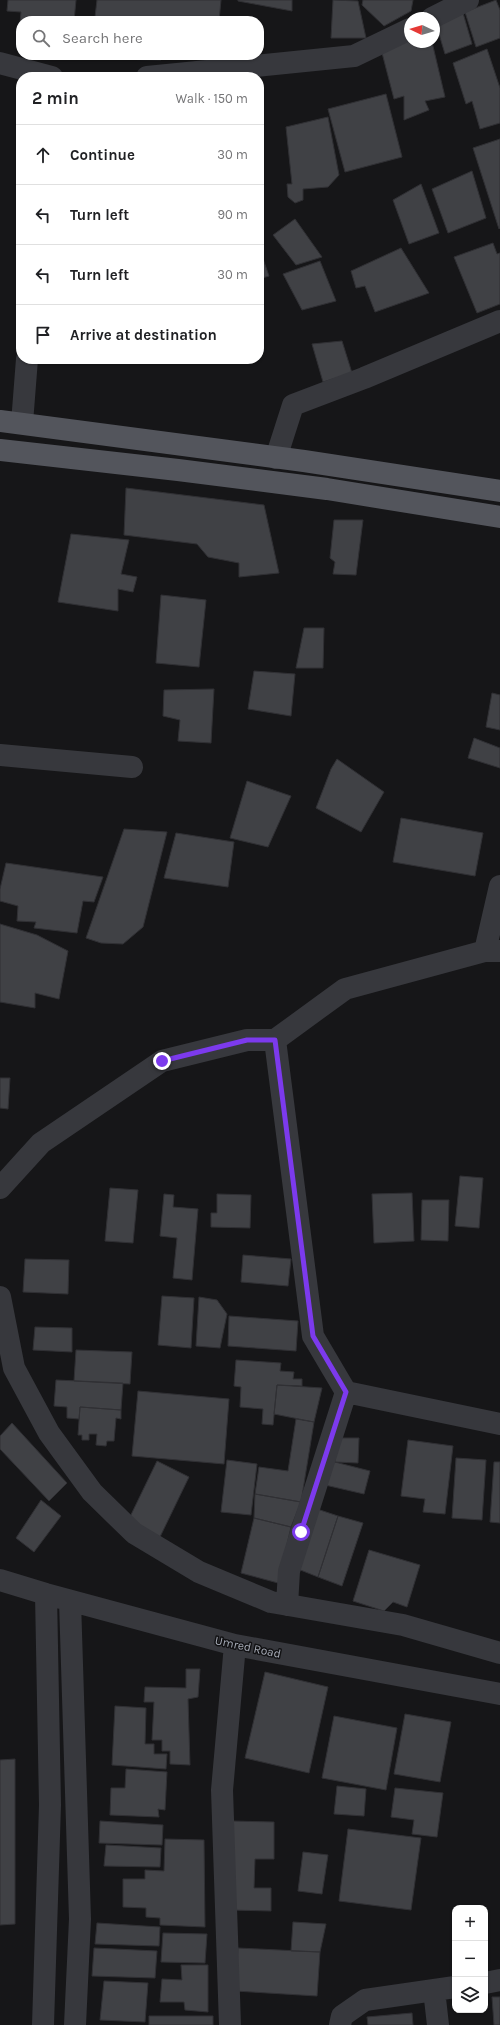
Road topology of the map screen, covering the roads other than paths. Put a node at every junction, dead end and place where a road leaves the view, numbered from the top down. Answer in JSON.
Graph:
{"nodes":[{"id":1,"x":468,"y":0,"type":"edge"},
{"id":2,"x":440,"y":14,"type":"edge"},
{"id":3,"x":404,"y":32,"type":"edge"},
{"id":4,"x":0,"y":63,"type":"edge"},
{"id":5,"x":33,"y":72,"type":"edge"},
{"id":6,"x":196,"y":72,"type":"edge"},
{"id":7,"x":500,"y":321,"type":"edge"},
{"id":8,"x":27,"y":364,"type":"edge"},
{"id":9,"x":0,"y":421,"type":"edge"},
{"id":10,"x":22,"y":424,"type":"junction"},
{"id":11,"x":0,"y":450,"type":"edge"},
{"id":12,"x":276,"y":458,"type":"junction"},
{"id":13,"x":500,"y":492,"type":"edge"},
{"id":14,"x":500,"y":517,"type":"edge"},
{"id":15,"x":0,"y":755,"type":"edge"},
{"id":16,"x":132,"y":767,"type":"dead end"},
{"id":17,"x":500,"y":886,"type":"edge"},
{"id":18,"x":493,"y":951,"type":"edge"},
{"id":19,"x":275,"y":1040,"type":"junction"},
{"id":20,"x":0,"y":1188,"type":"edge"},
{"id":21,"x":0,"y":1297,"type":"edge"},
{"id":22,"x":346,"y":1392,"type":"junction"},
{"id":23,"x":500,"y":1424,"type":"edge"},
{"id":24,"x":0,"y":1580,"type":"edge"},
{"id":25,"x":46,"y":1594,"type":"junction"},
{"id":26,"x":70,"y":1601,"type":"junction"},
{"id":27,"x":287,"y":1605,"type":"junction"},
{"id":28,"x":235,"y":1645,"type":"junction"},
{"id":29,"x":500,"y":1653,"type":"edge"},
{"id":30,"x":500,"y":1694,"type":"edge"},
{"id":31,"x":500,"y":1980,"type":"edge"},
{"id":32,"x":488,"y":1982,"type":"edge"},
{"id":33,"x":452,"y":1987,"type":"edge"},
{"id":34,"x":434,"y":1990,"type":"junction"},
{"id":35,"x":43,"y":2025,"type":"edge"},
{"id":36,"x":75,"y":2025,"type":"edge"},
{"id":37,"x":230,"y":2025,"type":"edge"},
{"id":38,"x":340,"y":2025,"type":"edge"},
{"id":39,"x":438,"y":2025,"type":"edge"}],
"edges":[{"from":1,"to":2,"type":"street"},
{"from":3,"to":6,"type":"street"},
{"from":4,"to":5,"type":"street"},
{"from":7,"to":12,"type":"street"},
{"from":8,"to":10,"type":"street"},
{"from":9,"to":10,"type":"main road"},
{"from":10,"to":12,"type":"main road"},
{"from":11,"to":14,"type":"main road"},
{"from":12,"to":13,"type":"main road"},
{"from":15,"to":16,"type":"street"},
{"from":17,"to":18,"type":"street"},
{"from":18,"to":19,"type":"street"},
{"from":19,"to":20,"type":"street"},
{"from":19,"to":22,"type":"street"},
{"from":21,"to":27,"type":"street"},
{"from":22,"to":23,"type":"street"},
{"from":22,"to":27,"type":"street"},
{"from":24,"to":25,"type":"street","name":"Umred Road"},
{"from":25,"to":26,"type":"street","name":"Umred Road"},
{"from":25,"to":35,"type":"street"},
{"from":26,"to":28,"type":"street","name":"Umred Road"},
{"from":26,"to":36,"type":"street"},
{"from":27,"to":29,"type":"street"},
{"from":28,"to":30,"type":"street","name":"Umred Road"},
{"from":28,"to":37,"type":"street"},
{"from":31,"to":32,"type":"street"},
{"from":33,"to":34,"type":"street"},
{"from":34,"to":38,"type":"street"},
{"from":34,"to":39,"type":"street"}]}
